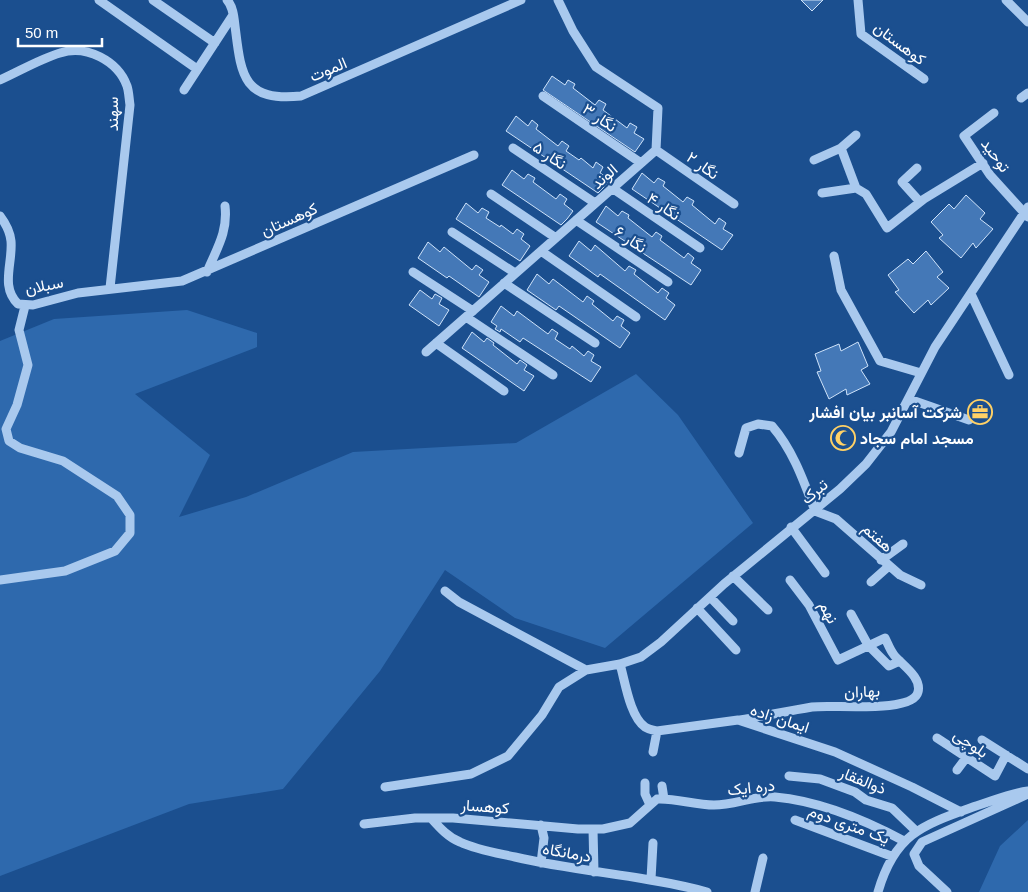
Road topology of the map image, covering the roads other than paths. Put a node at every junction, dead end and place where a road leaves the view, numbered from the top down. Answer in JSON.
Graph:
{"nodes":[{"id":1,"x":99,"y":0,"type":"edge"},
{"id":2,"x":153,"y":0,"type":"edge"},
{"id":3,"x":227,"y":0,"type":"edge"},
{"id":4,"x":522,"y":0,"type":"edge"},
{"id":5,"x":558,"y":0,"type":"edge"},
{"id":6,"x":858,"y":0,"type":"edge"},
{"id":7,"x":1006,"y":0,"type":"edge"},
{"id":8,"x":233,"y":15,"type":"junction"},
{"id":9,"x":1028,"y":22,"type":"edge"},
{"id":10,"x":215,"y":43,"type":"junction"},
{"id":11,"x":198,"y":69,"type":"junction"},
{"id":12,"x":924,"y":79,"type":"dead end"},
{"id":13,"x":0,"y":80,"type":"edge"},
{"id":14,"x":184,"y":90,"type":"dead end"},
{"id":15,"x":543,"y":96,"type":"dead end"},
{"id":16,"x":994,"y":113,"type":"dead end"},
{"id":17,"x":856,"y":135,"type":"dead end"},
{"id":18,"x":513,"y":148,"type":"dead end"},
{"id":19,"x":841,"y":148,"type":"junction"},
{"id":20,"x":656,"y":150,"type":"junction"},
{"id":21,"x":474,"y":155,"type":"dead end"},
{"id":22,"x":814,"y":160,"type":"dead end"},
{"id":23,"x":641,"y":163,"type":"junction"},
{"id":24,"x":983,"y":163,"type":"junction"},
{"id":25,"x":917,"y":168,"type":"dead end"},
{"id":26,"x":612,"y":188,"type":"junction"},
{"id":27,"x":856,"y":188,"type":"junction"},
{"id":28,"x":822,"y":193,"type":"dead end"},
{"id":29,"x":491,"y":194,"type":"dead end"},
{"id":30,"x":920,"y":202,"type":"junction"},
{"id":31,"x":596,"y":203,"type":"junction"},
{"id":32,"x":734,"y":204,"type":"dead end"},
{"id":33,"x":225,"y":206,"type":"dead end"},
{"id":34,"x":1027,"y":212,"type":"edge"},
{"id":35,"x":0,"y":216,"type":"edge"},
{"id":36,"x":576,"y":220,"type":"junction"},
{"id":37,"x":452,"y":232,"type":"dead end"},
{"id":38,"x":556,"y":238,"type":"junction"},
{"id":39,"x":700,"y":248,"type":"dead end"},
{"id":40,"x":541,"y":251,"type":"junction"},
{"id":41,"x":834,"y":256,"type":"dead end"},
{"id":42,"x":207,"y":272,"type":"junction"},
{"id":43,"x":413,"y":272,"type":"dead end"},
{"id":44,"x":515,"y":274,"type":"junction"},
{"id":45,"x":668,"y":282,"type":"dead end"},
{"id":46,"x":504,"y":283,"type":"junction"},
{"id":47,"x":110,"y":288,"type":"junction"},
{"id":48,"x":971,"y":294,"type":"junction"},
{"id":49,"x":25,"y":306,"type":"junction"},
{"id":50,"x":469,"y":314,"type":"junction"},
{"id":51,"x":636,"y":318,"type":"dead end"},
{"id":52,"x":436,"y":343,"type":"junction"},
{"id":53,"x":595,"y":343,"type":"dead end"},
{"id":54,"x":426,"y":352,"type":"dead end"},
{"id":55,"x":921,"y":373,"type":"junction"},
{"id":56,"x":553,"y":375,"type":"dead end"},
{"id":57,"x":1009,"y":375,"type":"dead end"},
{"id":58,"x":504,"y":391,"type":"dead end"},
{"id":59,"x":909,"y":399,"type":"junction"},
{"id":60,"x":969,"y":420,"type":"dead end"},
{"id":61,"x":739,"y":453,"type":"dead end"},
{"id":62,"x":815,"y":511,"type":"junction"},
{"id":63,"x":791,"y":527,"type":"junction"},
{"id":64,"x":903,"y":544,"type":"dead end"},
{"id":65,"x":885,"y":563,"type":"junction"},
{"id":66,"x":825,"y":573,"type":"dead end"},
{"id":67,"x":733,"y":576,"type":"junction"},
{"id":68,"x":0,"y":580,"type":"edge"},
{"id":69,"x":790,"y":580,"type":"dead end"},
{"id":70,"x":871,"y":582,"type":"dead end"},
{"id":71,"x":921,"y":585,"type":"dead end"},
{"id":72,"x":445,"y":591,"type":"dead end"},
{"id":73,"x":710,"y":596,"type":"junction"},
{"id":74,"x":698,"y":608,"type":"junction"},
{"id":75,"x":768,"y":610,"type":"dead end"},
{"id":76,"x":851,"y":614,"type":"dead end"},
{"id":77,"x":733,"y":621,"type":"dead end"},
{"id":78,"x":868,"y":645,"type":"junction"},
{"id":79,"x":736,"y":650,"type":"dead end"},
{"id":80,"x":900,"y":661,"type":"junction"},
{"id":81,"x":620,"y":664,"type":"junction"},
{"id":82,"x":586,"y":670,"type":"junction"},
{"id":83,"x":738,"y":720,"type":"junction"},
{"id":84,"x":656,"y":731,"type":"junction"},
{"id":85,"x":937,"y":738,"type":"dead end"},
{"id":86,"x":982,"y":740,"type":"dead end"},
{"id":87,"x":653,"y":752,"type":"dead end"},
{"id":88,"x":1006,"y":756,"type":"junction"},
{"id":89,"x":966,"y":758,"type":"junction"},
{"id":90,"x":1028,"y":769,"type":"edge"},
{"id":91,"x":957,"y":770,"type":"dead end"},
{"id":92,"x":789,"y":776,"type":"dead end"},
{"id":93,"x":645,"y":783,"type":"dead end"},
{"id":94,"x":662,"y":786,"type":"dead end"},
{"id":95,"x":385,"y":787,"type":"dead end"},
{"id":96,"x":1028,"y":792,"type":"edge"},
{"id":97,"x":664,"y":799,"type":"junction"},
{"id":98,"x":650,"y":805,"type":"junction"},
{"id":99,"x":961,"y":812,"type":"junction"},
{"id":100,"x":431,"y":818,"type":"junction"},
{"id":101,"x":795,"y":820,"type":"dead end"},
{"id":102,"x":364,"y":824,"type":"dead end"},
{"id":103,"x":541,"y":825,"type":"junction"},
{"id":104,"x":593,"y":829,"type":"junction"},
{"id":105,"x":916,"y":831,"type":"junction"},
{"id":106,"x":904,"y":841,"type":"junction"},
{"id":107,"x":653,"y":844,"type":"dead end"},
{"id":108,"x":891,"y":856,"type":"junction"},
{"id":109,"x":763,"y":858,"type":"dead end"},
{"id":110,"x":540,"y":863,"type":"junction"},
{"id":111,"x":594,"y":872,"type":"junction"},
{"id":112,"x":651,"y":879,"type":"junction"},
{"id":113,"x":707,"y":892,"type":"edge"},
{"id":114,"x":755,"y":892,"type":"edge"},
{"id":115,"x":878,"y":892,"type":"edge"},
{"id":116,"x":947,"y":892,"type":"edge"}],
"edges":[{"from":1,"to":11,"type":"street"},
{"from":2,"to":10,"type":"street"},
{"from":3,"to":8,"type":"street","name":"الموت"},
{"from":4,"to":8,"type":"street","name":"الموت"},
{"from":5,"to":20,"type":"street"},
{"from":6,"to":12,"type":"street","name":"کوهستان"},
{"from":7,"to":9,"type":"street"},
{"from":8,"to":10,"type":"street"},
{"from":10,"to":11,"type":"street"},
{"from":11,"to":14,"type":"street"},
{"from":13,"to":47,"type":"street","name":"سهند"},
{"from":15,"to":23,"type":"street","name":"نگار ۳"},
{"from":16,"to":24,"type":"street","name":"توحید"},
{"from":17,"to":19,"type":"street"},
{"from":18,"to":31,"type":"street","name":"نگار ۵"},
{"from":19,"to":22,"type":"street"},
{"from":19,"to":27,"type":"street"},
{"from":20,"to":23,"type":"street","name":"الوند"},
{"from":20,"to":32,"type":"street","name":"نگار ۲"},
{"from":21,"to":42,"type":"street","name":"کوهستان"},
{"from":23,"to":26,"type":"street","name":"الوند"},
{"from":24,"to":30,"type":"street"},
{"from":24,"to":34,"type":"street","name":"توحید"},
{"from":25,"to":30,"type":"street"},
{"from":26,"to":31,"type":"street","name":"الوند"},
{"from":26,"to":39,"type":"street","name":"نگار ۴"},
{"from":27,"to":28,"type":"street"},
{"from":27,"to":30,"type":"street"},
{"from":29,"to":38,"type":"street"},
{"from":31,"to":36,"type":"street","name":"الوند"},
{"from":33,"to":42,"type":"street"},
{"from":34,"to":48,"type":"street","name":"تبرک"},
{"from":35,"to":49,"type":"street","name":"سبلان"},
{"from":36,"to":38,"type":"street","name":"الوند"},
{"from":36,"to":45,"type":"street","name":"نگار ۶"},
{"from":37,"to":44,"type":"street"},
{"from":38,"to":40,"type":"street","name":"الوند"},
{"from":40,"to":44,"type":"street","name":"الوند"},
{"from":40,"to":51,"type":"street"},
{"from":41,"to":55,"type":"street"},
{"from":42,"to":47,"type":"street","name":"کوهستان"},
{"from":43,"to":50,"type":"street"},
{"from":44,"to":46,"type":"street","name":"الوند"},
{"from":46,"to":50,"type":"street","name":"الوند"},
{"from":46,"to":53,"type":"street"},
{"from":47,"to":49,"type":"street","name":"سبلان"},
{"from":48,"to":55,"type":"street","name":"تبرک"},
{"from":48,"to":57,"type":"street"},
{"from":49,"to":68,"type":"street"},
{"from":50,"to":52,"type":"street","name":"الوند"},
{"from":50,"to":56,"type":"street"},
{"from":52,"to":54,"type":"street","name":"الوند"},
{"from":52,"to":58,"type":"street"},
{"from":55,"to":59,"type":"street","name":"تبرک"},
{"from":59,"to":60,"type":"street"},
{"from":59,"to":62,"type":"street","name":"تبرک"},
{"from":61,"to":62,"type":"street"},
{"from":62,"to":63,"type":"street","name":"تبرک"},
{"from":62,"to":65,"type":"street","name":"هفتم"},
{"from":63,"to":66,"type":"street"},
{"from":63,"to":67,"type":"street","name":"تبرک"},
{"from":64,"to":65,"type":"street"},
{"from":65,"to":70,"type":"street"},
{"from":65,"to":71,"type":"street","name":"هفتم"},
{"from":67,"to":73,"type":"street","name":"تبرک"},
{"from":67,"to":75,"type":"street"},
{"from":69,"to":78,"type":"street","name":"نهم"},
{"from":72,"to":82,"type":"street"},
{"from":73,"to":74,"type":"street","name":"تبرک"},
{"from":73,"to":77,"type":"street"},
{"from":74,"to":79,"type":"street"},
{"from":74,"to":81,"type":"street","name":"تبرک"},
{"from":76,"to":78,"type":"street"},
{"from":78,"to":80,"type":"street"},
{"from":78,"to":80,"type":"street","name":"بهاران"},
{"from":80,"to":83,"type":"street","name":"بهاران"},
{"from":81,"to":82,"type":"street","name":"تبرک"},
{"from":81,"to":84,"type":"street"},
{"from":82,"to":95,"type":"street","name":"تبرک"},
{"from":83,"to":84,"type":"street","name":"ایمان زاده"},
{"from":83,"to":99,"type":"street","name":"ایمان زاده"},
{"from":84,"to":87,"type":"street"},
{"from":85,"to":89,"type":"street","name":"بلوچی"},
{"from":86,"to":88,"type":"street","name":"بلوچی"},
{"from":88,"to":89,"type":"street","name":"بلوچی"},
{"from":88,"to":90,"type":"street","name":"بلوچی"},
{"from":89,"to":91,"type":"street"},
{"from":92,"to":105,"type":"street","name":"ذوالفقار"},
{"from":93,"to":98,"type":"street"},
{"from":94,"to":97,"type":"street"},
{"from":96,"to":99,"type":"street"},
{"from":96,"to":116,"type":"street"},
{"from":97,"to":98,"type":"street"},
{"from":97,"to":106,"type":"street","name":"دره ایک"},
{"from":98,"to":104,"type":"street","name":"کوهسار"},
{"from":99,"to":105,"type":"street"},
{"from":100,"to":102,"type":"street","name":"کوهسار"},
{"from":100,"to":103,"type":"street","name":"کوهسار"},
{"from":100,"to":110,"type":"street","name":"درمانگاه"},
{"from":101,"to":108,"type":"street","name":"یک متری دوم"},
{"from":103,"to":104,"type":"street","name":"کوهسار"},
{"from":103,"to":110,"type":"street"},
{"from":104,"to":111,"type":"street"},
{"from":105,"to":106,"type":"street"},
{"from":106,"to":108,"type":"street"},
{"from":107,"to":112,"type":"street"},
{"from":108,"to":115,"type":"street"},
{"from":109,"to":114,"type":"street"},
{"from":110,"to":111,"type":"street","name":"درمانگاه"},
{"from":111,"to":112,"type":"street","name":"درمانگاه"},
{"from":112,"to":113,"type":"street","name":"درمانگاه"}]}
